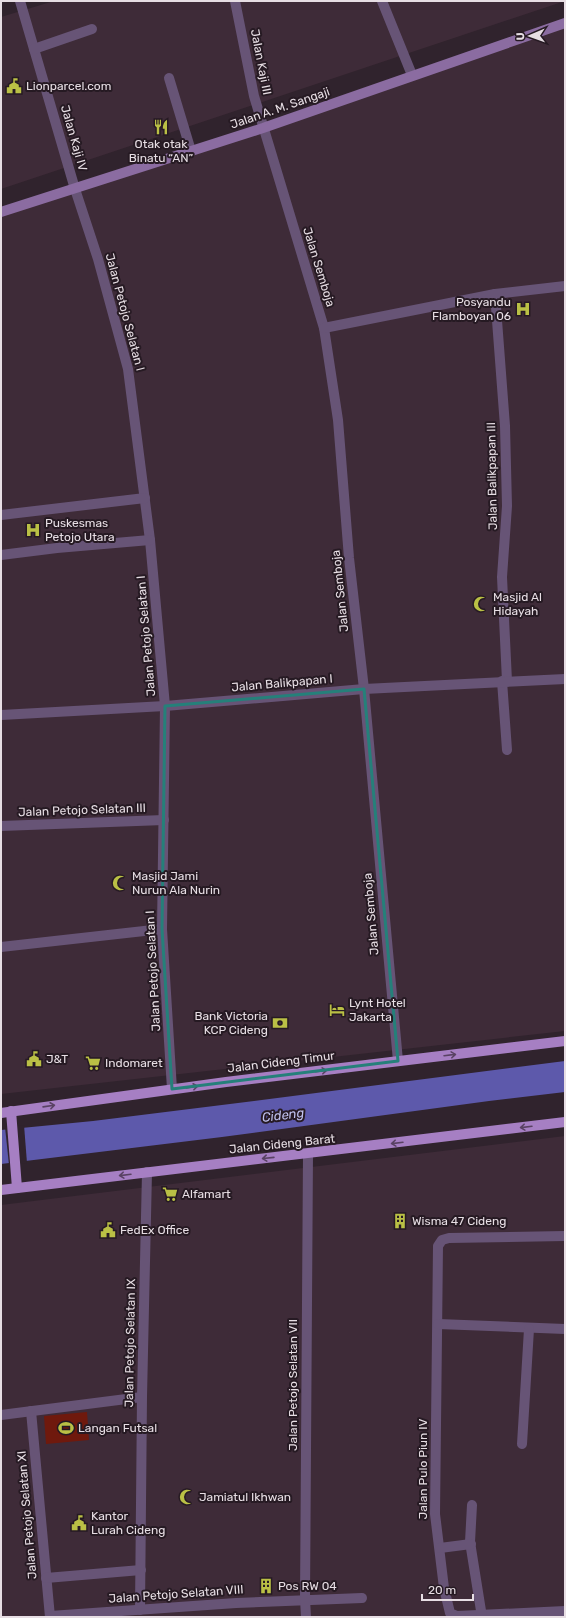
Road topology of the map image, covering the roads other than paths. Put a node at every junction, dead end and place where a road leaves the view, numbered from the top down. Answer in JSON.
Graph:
{"nodes":[{"id":1,"x":20,"y":1,"type":"edge"},
{"id":2,"x":235,"y":1,"type":"edge"},
{"id":3,"x":382,"y":1,"type":"edge"},
{"id":4,"x":565,"y":22,"type":"edge"},
{"id":5,"x":92,"y":29,"type":"dead end"},
{"id":6,"x":34,"y":49,"type":"junction"},
{"id":7,"x":412,"y":75,"type":"junction"},
{"id":8,"x":169,"y":78,"type":"dead end"},
{"id":9,"x":263,"y":128,"type":"junction"},
{"id":10,"x":191,"y":151,"type":"junction"},
{"id":11,"x":75,"y":189,"type":"junction"},
{"id":12,"x":1,"y":212,"type":"edge"},
{"id":13,"x":565,"y":286,"type":"edge"},
{"id":14,"x":495,"y":294,"type":"junction"},
{"id":15,"x":324,"y":328,"type":"junction"},
{"id":16,"x":145,"y":498,"type":"junction"},
{"id":17,"x":1,"y":515,"type":"edge"},
{"id":18,"x":150,"y":540,"type":"junction"},
{"id":19,"x":1,"y":555,"type":"edge"},
{"id":20,"x":565,"y":679,"type":"edge"},
{"id":21,"x":505,"y":681,"type":"junction"},
{"id":22,"x":364,"y":689,"type":"junction"},
{"id":23,"x":165,"y":706,"type":"junction"},
{"id":24,"x":1,"y":715,"type":"edge"},
{"id":25,"x":507,"y":750,"type":"dead end"},
{"id":26,"x":164,"y":820,"type":"junction"},
{"id":27,"x":1,"y":826,"type":"edge"},
{"id":28,"x":162,"y":929,"type":"junction"},
{"id":29,"x":1,"y":947,"type":"edge"},
{"id":30,"x":565,"y":1041,"type":"edge"},
{"id":31,"x":398,"y":1061,"type":"junction"},
{"id":32,"x":172,"y":1090,"type":"junction"},
{"id":33,"x":6,"y":1112,"type":"edge"},
{"id":34,"x":565,"y":1122,"type":"edge"},
{"id":35,"x":308,"y":1154,"type":"junction"},
{"id":36,"x":147,"y":1172,"type":"junction"},
{"id":37,"x":17,"y":1183,"type":"junction"},
{"id":38,"x":1,"y":1190,"type":"edge"},
{"id":39,"x":565,"y":1236,"type":"edge"},
{"id":40,"x":438,"y":1324,"type":"junction"},
{"id":41,"x":529,"y":1329,"type":"junction"},
{"id":42,"x":565,"y":1329,"type":"edge"},
{"id":43,"x":142,"y":1397,"type":"junction"},
{"id":44,"x":31,"y":1411,"type":"junction"},
{"id":45,"x":1,"y":1415,"type":"edge"},
{"id":46,"x":522,"y":1444,"type":"dead end"},
{"id":47,"x":472,"y":1504,"type":"dead end"},
{"id":48,"x":471,"y":1544,"type":"junction"},
{"id":49,"x":440,"y":1548,"type":"junction"},
{"id":50,"x":141,"y":1570,"type":"junction"},
{"id":51,"x":46,"y":1578,"type":"junction"},
{"id":52,"x":362,"y":1598,"type":"dead end"},
{"id":53,"x":304,"y":1599,"type":"junction"},
{"id":54,"x":140,"y":1610,"type":"junction"},
{"id":55,"x":565,"y":1611,"type":"edge"},
{"id":56,"x":50,"y":1616,"type":"edge"},
{"id":57,"x":482,"y":1616,"type":"edge"},
{"id":58,"x":306,"y":1617,"type":"edge"}],
"edges":[{"from":1,"to":6,"type":"street","name":"Jalan Kaji IV"},
{"from":2,"to":9,"type":"street","name":"Jalan Kaji III"},
{"from":3,"to":7,"type":"street"},
{"from":4,"to":7,"type":"street","name":"Jalan A. M. Sangaji"},
{"from":5,"to":6,"type":"street"},
{"from":6,"to":11,"type":"street","name":"Jalan Kaji IV"},
{"from":7,"to":9,"type":"street","name":"Jalan A. M. Sangaji"},
{"from":8,"to":10,"type":"street"},
{"from":9,"to":10,"type":"street","name":"Jalan A. M. Sangaji"},
{"from":9,"to":15,"type":"street","name":"Jalan Semboja"},
{"from":10,"to":11,"type":"street","name":"Jalan A. M. Sangaji"},
{"from":11,"to":12,"type":"street","name":"Jalan A. M. Sangaji"},
{"from":11,"to":16,"type":"street","name":"Jalan Petojo Selatan I"},
{"from":13,"to":14,"type":"street"},
{"from":14,"to":15,"type":"street"},
{"from":14,"to":21,"type":"street","name":"Jalan Balikpapan III"},
{"from":15,"to":22,"type":"street","name":"Jalan Semboja"},
{"from":16,"to":17,"type":"street"},
{"from":16,"to":18,"type":"street","name":"Jalan Petojo Selatan I"},
{"from":18,"to":19,"type":"street"},
{"from":18,"to":23,"type":"street","name":"Jalan Petojo Selatan I"},
{"from":20,"to":21,"type":"street","name":"Jalan Balikpapan I"},
{"from":21,"to":22,"type":"street","name":"Jalan Balikpapan I"},
{"from":21,"to":25,"type":"street","name":"Jalan Balikpapan III"},
{"from":22,"to":23,"type":"street","name":"Jalan Balikpapan I"},
{"from":22,"to":31,"type":"street","name":"Jalan Semboja"},
{"from":23,"to":24,"type":"street","name":"Jalan Balikpapan I"},
{"from":23,"to":26,"type":"street","name":"Jalan Petojo Selatan I"},
{"from":26,"to":27,"type":"street","name":"Jalan Petojo Selatan III"},
{"from":26,"to":28,"type":"street","name":"Jalan Petojo Selatan I"},
{"from":28,"to":29,"type":"street"},
{"from":28,"to":32,"type":"street","name":"Jalan Petojo Selatan I"},
{"from":31,"to":30,"type":"main road","name":"Jalan Cideng Timur","one_way":true},
{"from":32,"to":31,"type":"main road","name":"Jalan Cideng Timur","one_way":true},
{"from":33,"to":32,"type":"main road","name":"Jalan Cideng Timur","one_way":true},
{"from":33,"to":37,"type":"main road"},
{"from":34,"to":35,"type":"main road","name":"Jalan Cideng Barat","one_way":true},
{"from":35,"to":36,"type":"main road","name":"Jalan Cideng Barat","one_way":true},
{"from":35,"to":53,"type":"street","name":"Jalan Petojo Selatan VII"},
{"from":36,"to":37,"type":"main road","name":"Jalan Cideng Barat","one_way":true},
{"from":36,"to":43,"type":"street","name":"Jalan Petojo Selatan IX"},
{"from":37,"to":38,"type":"main road","name":"Jalan Cideng Barat"},
{"from":39,"to":40,"type":"street","name":"Jalan Pulo Piun IV"},
{"from":40,"to":41,"type":"street"},
{"from":40,"to":49,"type":"street","name":"Jalan Pulo Piun IV"},
{"from":41,"to":42,"type":"street"},
{"from":41,"to":46,"type":"street"},
{"from":43,"to":44,"type":"street"},
{"from":43,"to":50,"type":"street","name":"Jalan Petojo Selatan IX"},
{"from":44,"to":45,"type":"street"},
{"from":44,"to":51,"type":"street","name":"Jalan Petojo Selatan XI"},
{"from":47,"to":48,"type":"street"},
{"from":48,"to":49,"type":"street"},
{"from":48,"to":57,"type":"street"},
{"from":49,"to":57,"type":"street","name":"Jalan Pulo Piun IV"},
{"from":50,"to":51,"type":"street"},
{"from":50,"to":54,"type":"street","name":"Jalan Petojo Selatan IX"},
{"from":51,"to":56,"type":"street","name":"Jalan Petojo Selatan XI"},
{"from":52,"to":53,"type":"street","name":"Jalan Petojo Selatan VIII"},
{"from":53,"to":54,"type":"street","name":"Jalan Petojo Selatan VIII"},
{"from":53,"to":58,"type":"street","name":"Jalan Petojo Selatan VII"},
{"from":54,"to":56,"type":"street","name":"Jalan Petojo Selatan VIII"},
{"from":55,"to":57,"type":"street"}]}
